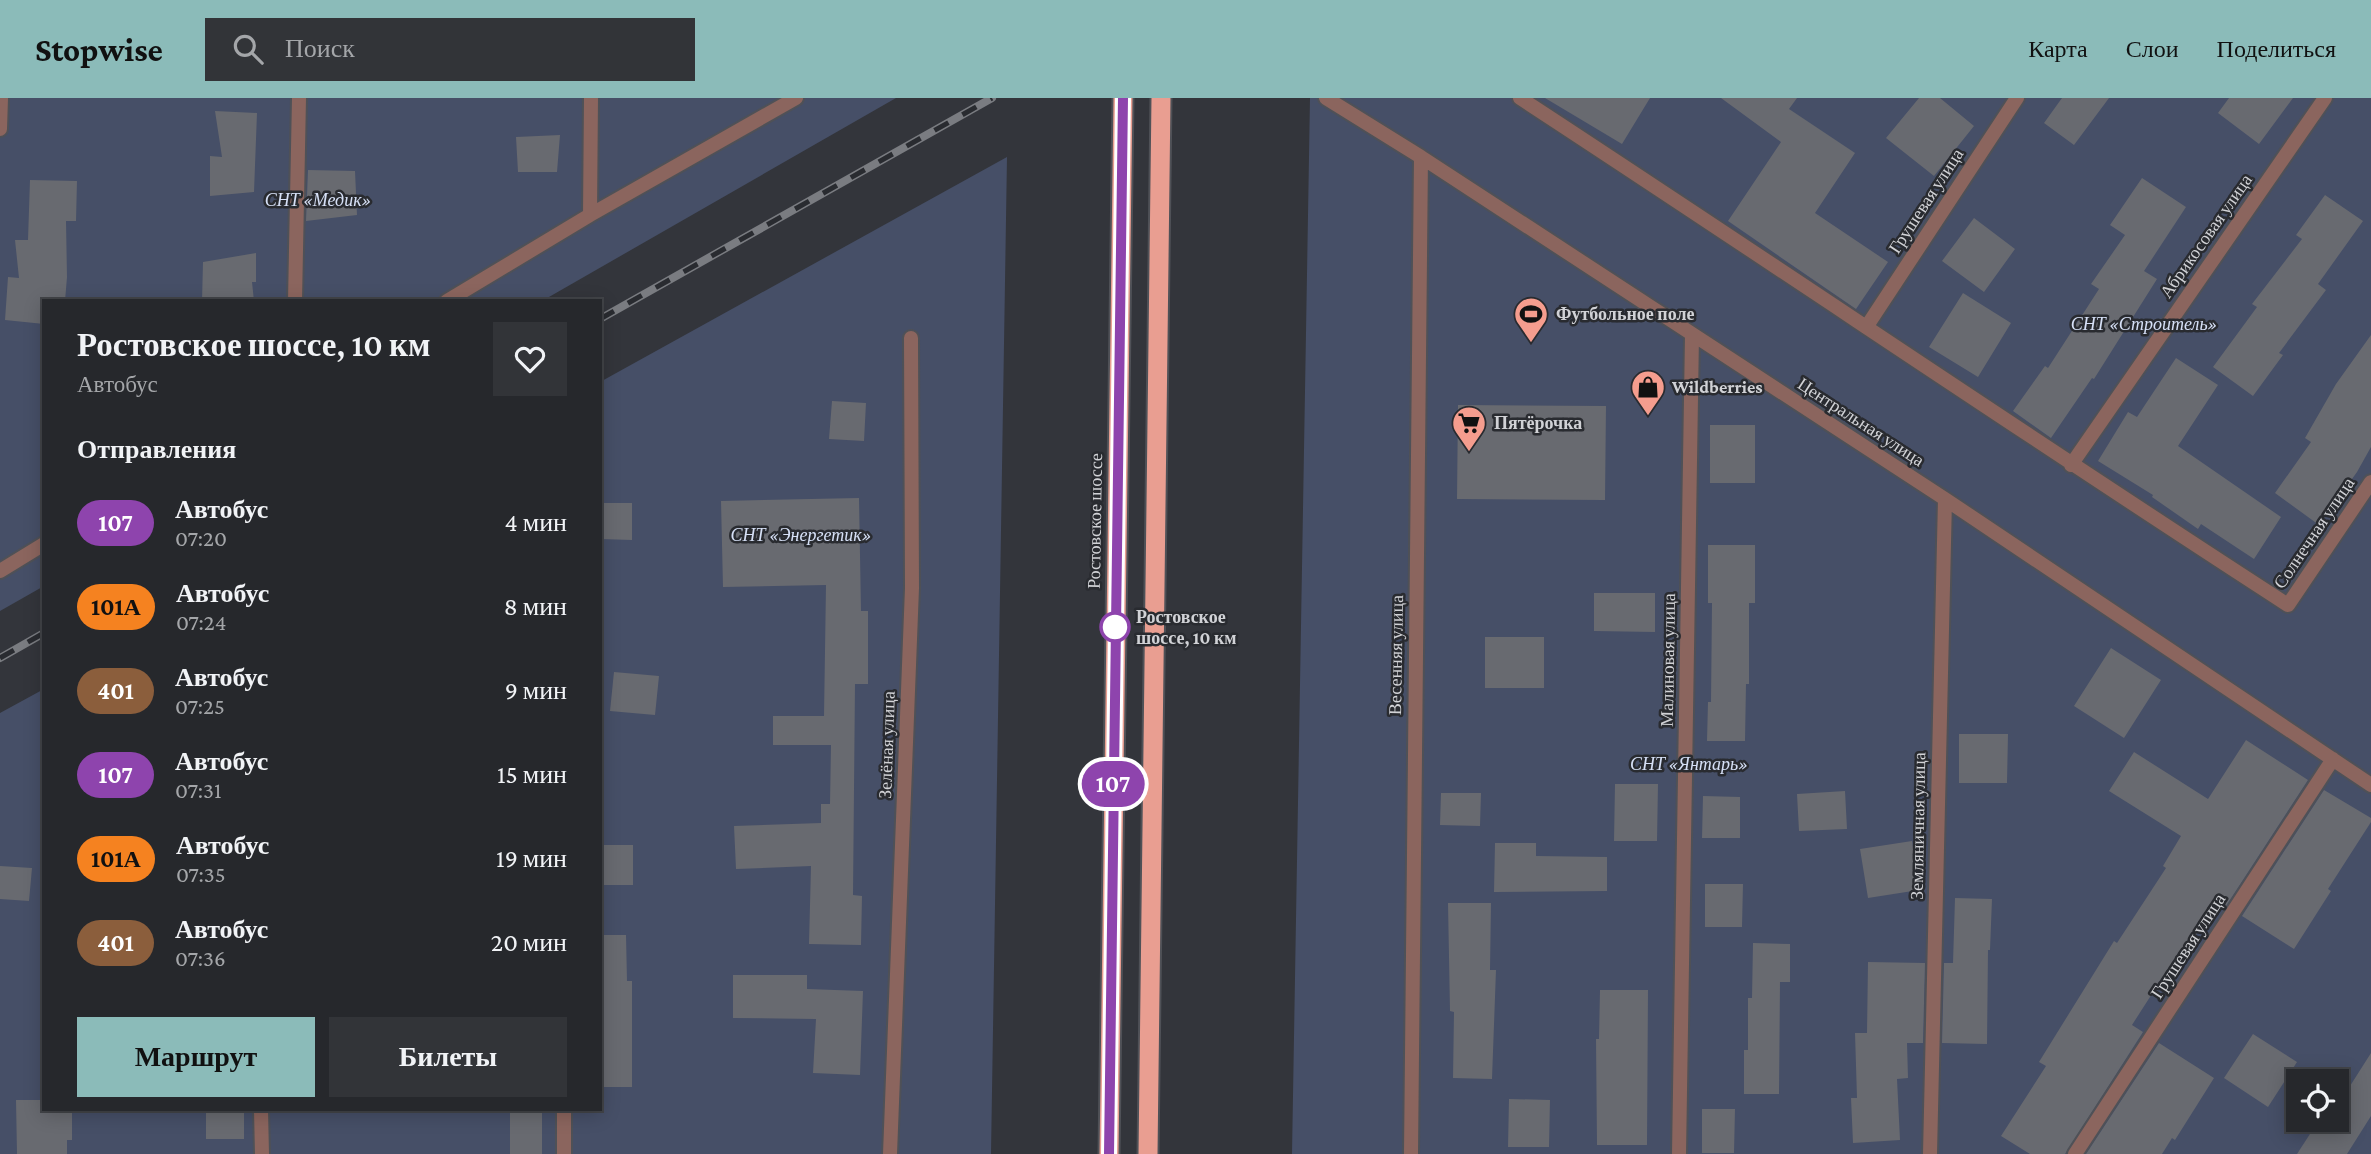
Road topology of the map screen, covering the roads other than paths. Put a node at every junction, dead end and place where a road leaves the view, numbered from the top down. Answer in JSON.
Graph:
{"nodes":[{"id":1,"x":1,"y":98,"type":"edge"},
{"id":2,"x":299,"y":98,"type":"edge"},
{"id":3,"x":591,"y":98,"type":"edge"},
{"id":4,"x":796,"y":98,"type":"edge"},
{"id":5,"x":1123,"y":98,"type":"edge"},
{"id":6,"x":1161,"y":98,"type":"edge"},
{"id":7,"x":1326,"y":98,"type":"edge"},
{"id":8,"x":1520,"y":98,"type":"edge"},
{"id":9,"x":2017,"y":98,"type":"edge"},
{"id":10,"x":2325,"y":98,"type":"edge"},
{"id":11,"x":0,"y":129,"type":"edge"},
{"id":12,"x":1420,"y":157,"type":"junction"},
{"id":13,"x":590,"y":215,"type":"junction"},
{"id":14,"x":295,"y":299,"type":"edge"},
{"id":15,"x":450,"y":299,"type":"edge"},
{"id":16,"x":1867,"y":326,"type":"junction"},
{"id":17,"x":1692,"y":335,"type":"junction"},
{"id":18,"x":911,"y":338,"type":"dead end"},
{"id":19,"x":2071,"y":465,"type":"junction"},
{"id":20,"x":2371,"y":483,"type":"edge"},
{"id":21,"x":1945,"y":499,"type":"junction"},
{"id":22,"x":42,"y":545,"type":"edge"},
{"id":23,"x":0,"y":571,"type":"edge"},
{"id":24,"x":2333,"y":759,"type":"junction"},
{"id":25,"x":2371,"y":785,"type":"edge"},
{"id":26,"x":261,"y":1111,"type":"edge"},
{"id":27,"x":564,"y":1111,"type":"edge"},
{"id":28,"x":261,"y":1154,"type":"edge"},
{"id":29,"x":564,"y":1154,"type":"edge"},
{"id":30,"x":890,"y":1154,"type":"edge"},
{"id":31,"x":1109,"y":1154,"type":"edge"},
{"id":32,"x":1148,"y":1154,"type":"edge"},
{"id":33,"x":1411,"y":1154,"type":"edge"},
{"id":34,"x":1679,"y":1154,"type":"edge"},
{"id":35,"x":1930,"y":1154,"type":"edge"},
{"id":36,"x":2075,"y":1154,"type":"edge"}],
"edges":[{"from":1,"to":11,"type":"street"},
{"from":2,"to":14,"type":"street"},
{"from":3,"to":13,"type":"street"},
{"from":4,"to":13,"type":"street"},
{"from":5,"to":31,"type":"highway","name":"Ростовское шоссе"},
{"from":6,"to":32,"type":"highway"},
{"from":7,"to":12,"type":"street","name":"Центральная улица"},
{"from":8,"to":16,"type":"street"},
{"from":9,"to":16,"type":"street","name":"Грушевая улица"},
{"from":10,"to":19,"type":"street","name":"Абрикосовая улица"},
{"from":12,"to":17,"type":"street","name":"Центральная улица"},
{"from":12,"to":33,"type":"street","name":"Весенняя улица"},
{"from":13,"to":15,"type":"street"},
{"from":16,"to":19,"type":"street"},
{"from":17,"to":21,"type":"street","name":"Центральная улица"},
{"from":17,"to":34,"type":"street","name":"Малиновая улица"},
{"from":18,"to":30,"type":"street","name":"Зелёная улица"},
{"from":19,"to":20,"type":"street","name":"Солнечная улица"},
{"from":21,"to":24,"type":"street","name":"Центральная улица"},
{"from":21,"to":35,"type":"street","name":"Земляничная улица"},
{"from":22,"to":23,"type":"street"},
{"from":24,"to":25,"type":"street","name":"Центральная улица"},
{"from":24,"to":36,"type":"street","name":"Грушевая улица"},
{"from":26,"to":28,"type":"street"},
{"from":27,"to":29,"type":"street"}]}
